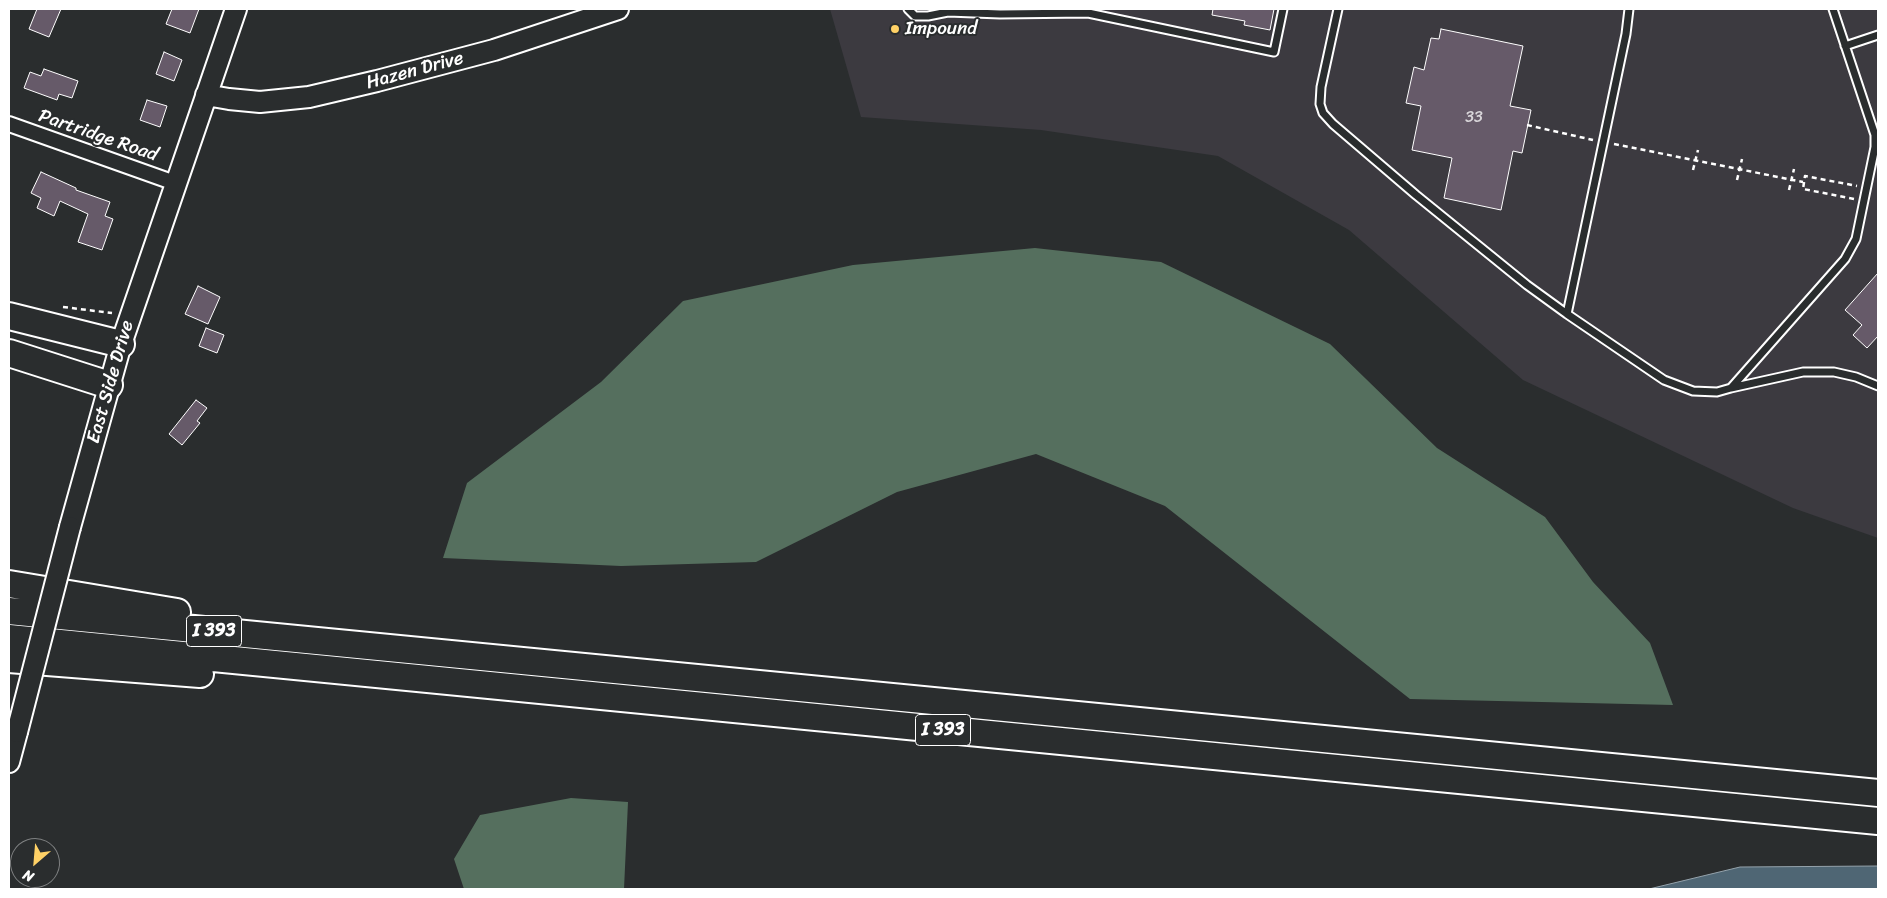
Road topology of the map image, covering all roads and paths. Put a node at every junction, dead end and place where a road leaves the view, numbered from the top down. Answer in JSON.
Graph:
{"nodes":[{"id":1,"x":236,"y":9,"type":"edge"},
{"id":2,"x":618,"y":9,"type":"edge"},
{"id":3,"x":908,"y":9,"type":"edge"},
{"id":4,"x":1283,"y":9,"type":"edge"},
{"id":5,"x":1338,"y":9,"type":"edge"},
{"id":6,"x":1629,"y":9,"type":"edge"},
{"id":7,"x":1833,"y":9,"type":"edge"},
{"id":8,"x":1089,"y":11,"type":"edge"},
{"id":9,"x":1878,"y":35,"type":"edge"},
{"id":10,"x":1845,"y":46,"type":"junction"},
{"id":11,"x":206,"y":95,"type":"junction"},
{"id":12,"x":9,"y":124,"type":"edge"},
{"id":13,"x":1528,"y":125,"type":"dead end"},
{"id":14,"x":1604,"y":142,"type":"junction"},
{"id":15,"x":1698,"y":150,"type":"dead end"},
{"id":16,"x":1742,"y":159,"type":"dead end"},
{"id":17,"x":1695,"y":160,"type":"junction"},
{"id":18,"x":1740,"y":169,"type":"junction"},
{"id":19,"x":1794,"y":169,"type":"dead end"},
{"id":20,"x":1693,"y":170,"type":"dead end"},
{"id":21,"x":1792,"y":179,"type":"junction"},
{"id":22,"x":1737,"y":180,"type":"dead end"},
{"id":23,"x":1803,"y":182,"type":"junction"},
{"id":24,"x":176,"y":183,"type":"junction"},
{"id":25,"x":1867,"y":188,"type":"junction"},
{"id":26,"x":1789,"y":190,"type":"dead end"},
{"id":27,"x":1826,"y":194,"type":"dead end"},
{"id":28,"x":58,"y":306,"type":"dead end"},
{"id":29,"x":1567,"y":314,"type":"junction"},
{"id":30,"x":9,"y":316,"type":"edge"},
{"id":31,"x":130,"y":316,"type":"junction"},
{"id":32,"x":121,"y":344,"type":"junction"},
{"id":33,"x":9,"y":353,"type":"edge"},
{"id":34,"x":109,"y":384,"type":"junction"},
{"id":35,"x":1878,"y":386,"type":"edge"},
{"id":36,"x":1731,"y":388,"type":"junction"},
{"id":37,"x":9,"y":584,"type":"edge"},
{"id":38,"x":9,"y":611,"type":"edge"},
{"id":39,"x":9,"y":638,"type":"edge"},
{"id":40,"x":419,"y":651,"type":"junction"},
{"id":41,"x":9,"y":659,"type":"edge"},
{"id":42,"x":565,"y":692,"type":"junction"},
{"id":43,"x":9,"y":762,"type":"edge"},
{"id":44,"x":1878,"y":793,"type":"edge"},
{"id":45,"x":1878,"y":821,"type":"edge"}],
"edges":[{"from":1,"to":11,"type":"main road","name":"East Side Drive"},
{"from":2,"to":11,"type":"main road","name":"Hazen Drive"},
{"from":3,"to":8,"type":"lane"},
{"from":4,"to":8,"type":"lane"},
{"from":5,"to":29,"type":"lane"},
{"from":6,"to":14,"type":"lane"},
{"from":7,"to":10,"type":"lane"},
{"from":9,"to":10,"type":"lane"},
{"from":10,"to":25,"type":"lane"},
{"from":11,"to":24,"type":"main road","name":"East Side Drive"},
{"from":12,"to":24,"type":"street","name":"Partridge Road"},
{"from":13,"to":14,"type":"path"},
{"from":14,"to":17,"type":"path"},
{"from":14,"to":29,"type":"lane"},
{"from":15,"to":17,"type":"path"},
{"from":16,"to":18,"type":"path"},
{"from":17,"to":18,"type":"path"},
{"from":17,"to":20,"type":"path"},
{"from":18,"to":21,"type":"path"},
{"from":18,"to":22,"type":"path"},
{"from":19,"to":21,"type":"path"},
{"from":21,"to":23,"type":"path"},
{"from":21,"to":26,"type":"path"},
{"from":23,"to":25,"type":"path"},
{"from":23,"to":27,"type":"path"},
{"from":24,"to":31,"type":"main road","name":"East Side Drive"},
{"from":25,"to":36,"type":"lane"},
{"from":28,"to":31,"type":"path"},
{"from":29,"to":36,"type":"lane"},
{"from":30,"to":32,"type":"highway"},
{"from":31,"to":32,"type":"main road","name":"East Side Drive"},
{"from":32,"to":34,"type":"main road","name":"East Side Drive"},
{"from":33,"to":34,"type":"highway"},
{"from":34,"to":43,"type":"main road","name":"East Side Drive","bridge":true},
{"from":35,"to":36,"type":"lane"},
{"from":37,"to":40,"type":"highway"},
{"from":38,"to":40,"type":"highway","number":"I 393"},
{"from":39,"to":42,"type":"highway","number":"I 393"},
{"from":40,"to":44,"type":"highway","number":"I 393"},
{"from":41,"to":42,"type":"highway"},
{"from":42,"to":45,"type":"highway","number":"I 393"}]}
